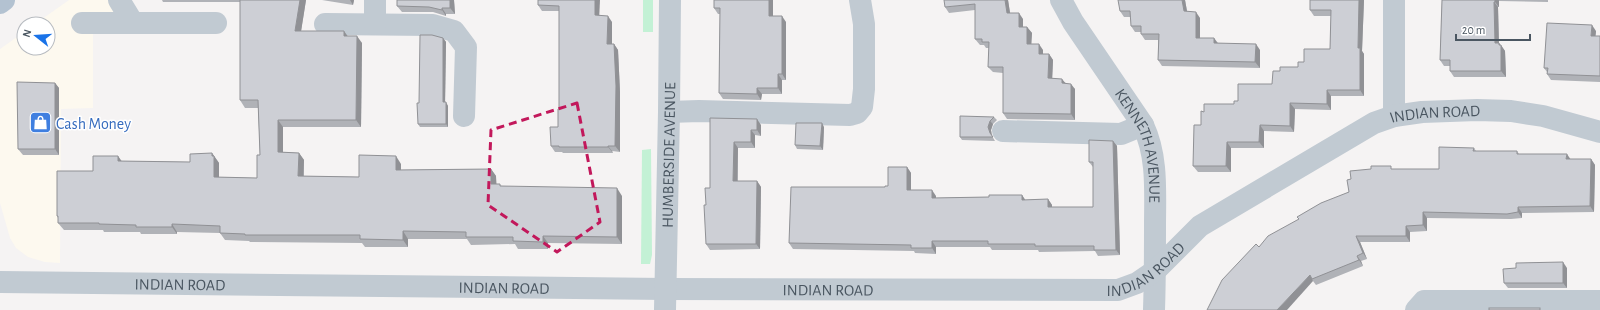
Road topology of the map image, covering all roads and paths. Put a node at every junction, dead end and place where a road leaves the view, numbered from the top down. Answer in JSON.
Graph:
{"nodes":[{"id":1,"x":4,"y":0,"type":"edge"},
{"id":2,"x":119,"y":0,"type":"edge"},
{"id":3,"x":375,"y":0,"type":"edge"},
{"id":4,"x":670,"y":0,"type":"edge"},
{"id":5,"x":860,"y":0,"type":"edge"},
{"id":6,"x":1061,"y":0,"type":"edge"},
{"id":7,"x":1394,"y":0,"type":"edge"},
{"id":8,"x":0,"y":3,"type":"edge"},
{"id":9,"x":82,"y":23,"type":"dead end"},
{"id":10,"x":133,"y":23,"type":"junction"},
{"id":11,"x":216,"y":23,"type":"dead end"},
{"id":12,"x":325,"y":24,"type":"dead end"},
{"id":13,"x":375,"y":24,"type":"junction"},
{"id":14,"x":669,"y":112,"type":"junction"},
{"id":15,"x":464,"y":116,"type":"dead end"},
{"id":16,"x":1394,"y":116,"type":"junction"},
{"id":17,"x":1143,"y":125,"type":"junction"},
{"id":18,"x":1003,"y":131,"type":"dead end"},
{"id":19,"x":1600,"y":132,"type":"edge"},
{"id":20,"x":1156,"y":270,"type":"junction"},
{"id":21,"x":0,"y":282,"type":"edge"},
{"id":22,"x":665,"y":299,"type":"edge"},
{"id":23,"x":1600,"y":301,"type":"edge"},
{"id":24,"x":1154,"y":310,"type":"edge"},
{"id":25,"x":1416,"y":310,"type":"edge"}],
"edges":[{"from":1,"to":8,"type":"main road"},
{"from":2,"to":10,"type":"street"},
{"from":3,"to":13,"type":"street"},
{"from":4,"to":14,"type":"street","name":"HUMBERSIDE AVENUE"},
{"from":5,"to":14,"type":"street"},
{"from":6,"to":17,"type":"street","name":"KENNETH AVENUE"},
{"from":7,"to":16,"type":"street"},
{"from":9,"to":10,"type":"street"},
{"from":10,"to":11,"type":"street"},
{"from":12,"to":13,"type":"street"},
{"from":13,"to":15,"type":"street"},
{"from":14,"to":22,"type":"street","name":"HUMBERSIDE AVENUE"},
{"from":16,"to":19,"type":"street","name":"INDIAN ROAD"},
{"from":16,"to":20,"type":"street","name":"INDIAN ROAD"},
{"from":17,"to":18,"type":"street"},
{"from":17,"to":20,"type":"street","name":"KENNETH AVENUE"},
{"from":20,"to":22,"type":"street","name":"INDIAN ROAD"},
{"from":20,"to":24,"type":"street","name":"KENNETH AVENUE"},
{"from":21,"to":22,"type":"street","name":"INDIAN ROAD"},
{"from":23,"to":25,"type":"street"}]}
